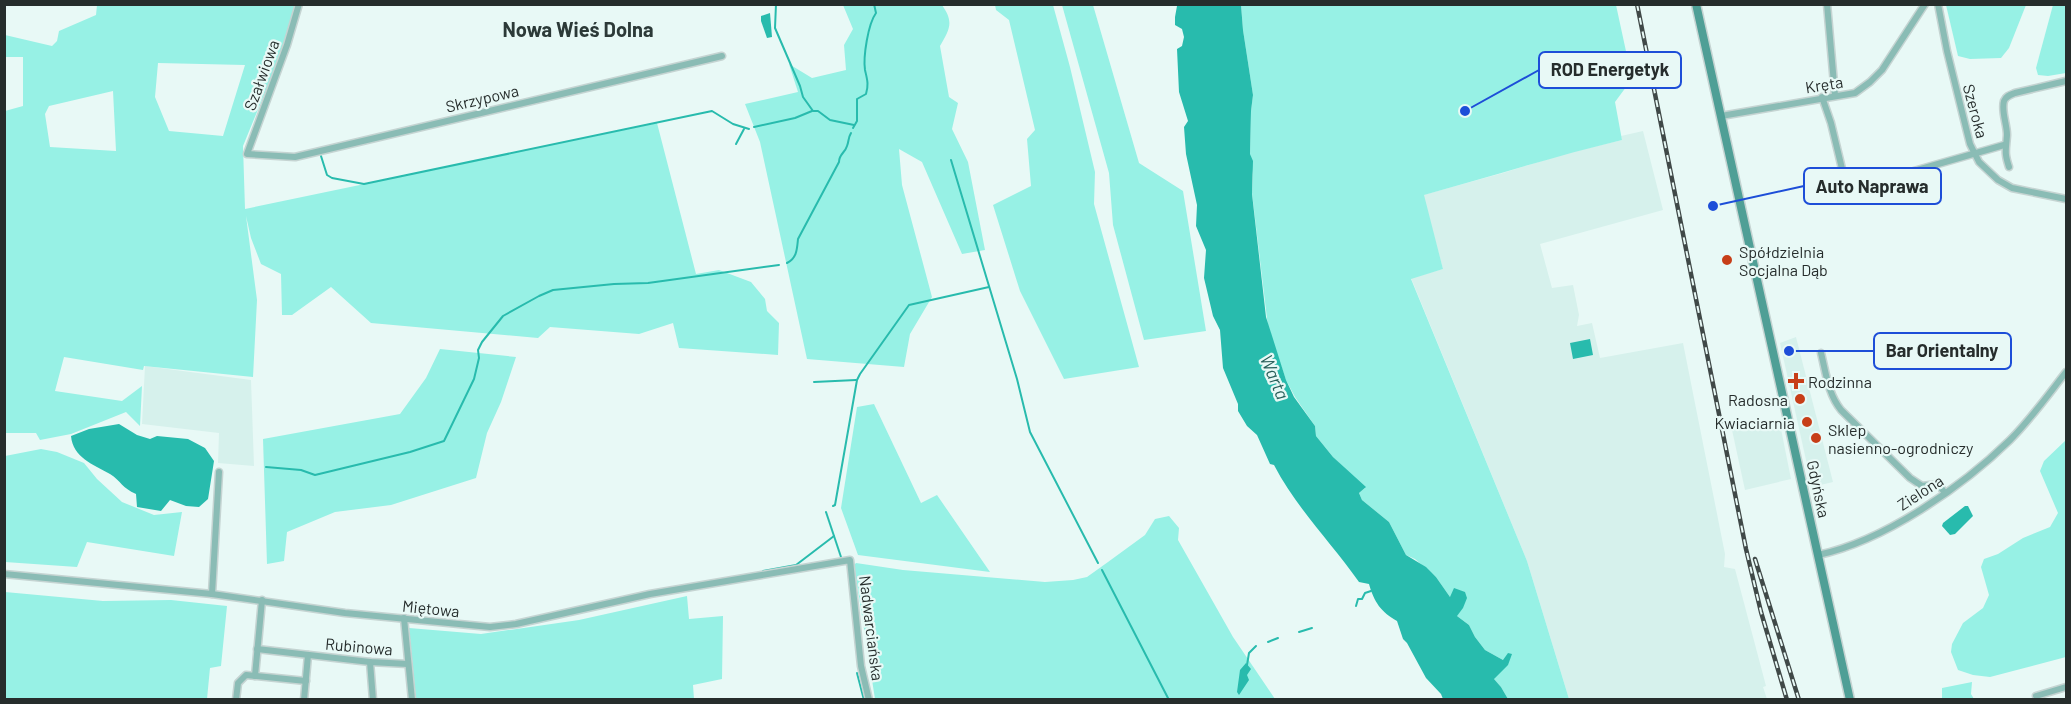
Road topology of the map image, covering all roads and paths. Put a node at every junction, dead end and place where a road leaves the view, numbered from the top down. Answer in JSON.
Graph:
{"nodes":[{"id":1,"x":299,"y":4,"type":"edge"},
{"id":2,"x":1696,"y":4,"type":"edge"},
{"id":3,"x":1827,"y":4,"type":"edge"},
{"id":4,"x":1925,"y":4,"type":"edge"},
{"id":5,"x":1938,"y":4,"type":"edge"},
{"id":6,"x":722,"y":56,"type":"dead end"},
{"id":7,"x":2067,"y":81,"type":"edge"},
{"id":8,"x":1835,"y":95,"type":"junction"},
{"id":9,"x":1822,"y":97,"type":"junction"},
{"id":10,"x":1721,"y":116,"type":"junction"},
{"id":11,"x":2004,"y":145,"type":"junction"},
{"id":12,"x":247,"y":154,"type":"joint"},
{"id":13,"x":1975,"y":154,"type":"junction"},
{"id":14,"x":2009,"y":168,"type":"dead end"},
{"id":15,"x":2067,"y":200,"type":"edge"},
{"id":16,"x":1821,"y":353,"type":"dead end"},
{"id":17,"x":2067,"y":372,"type":"edge"},
{"id":18,"x":219,"y":472,"type":"dead end"},
{"id":19,"x":1945,"y":493,"type":"junction"},
{"id":20,"x":1818,"y":555,"type":"junction"},
{"id":21,"x":850,"y":560,"type":"joint"},
{"id":22,"x":4,"y":573,"type":"edge"},
{"id":23,"x":212,"y":594,"type":"junction"},
{"id":24,"x":261,"y":600,"type":"junction"},
{"id":25,"x":404,"y":618,"type":"junction"},
{"id":26,"x":257,"y":649,"type":"junction"},
{"id":27,"x":308,"y":655,"type":"junction"},
{"id":28,"x":370,"y":662,"type":"junction"},
{"id":29,"x":408,"y":664,"type":"junction"},
{"id":30,"x":255,"y":676,"type":"junction"},
{"id":31,"x":306,"y":681,"type":"junction"},
{"id":32,"x":2067,"y":687,"type":"edge"},
{"id":33,"x":2036,"y":696,"type":"dead end"},
{"id":34,"x":236,"y":699,"type":"edge"},
{"id":35,"x":304,"y":699,"type":"edge"},
{"id":36,"x":373,"y":699,"type":"edge"},
{"id":37,"x":412,"y":699,"type":"edge"},
{"id":38,"x":869,"y":699,"type":"edge"},
{"id":39,"x":1850,"y":699,"type":"edge"}],
"edges":[{"from":1,"to":12,"type":"street","name":"Szałwiowa"},
{"from":2,"to":10,"type":"main road","name":"Gdyńska"},
{"from":3,"to":8,"type":"street"},
{"from":4,"to":8,"type":"street","name":"Kręta"},
{"from":5,"to":13,"type":"street","name":"Szeroka"},
{"from":6,"to":12,"type":"street","name":"Skrzypowa"},
{"from":7,"to":11,"type":"street"},
{"from":8,"to":9,"type":"street","name":"Kręta"},
{"from":9,"to":10,"type":"street","name":"Kręta"},
{"from":9,"to":13,"type":"street"},
{"from":10,"to":20,"type":"main road","name":"Gdyńska"},
{"from":11,"to":13,"type":"street"},
{"from":11,"to":14,"type":"street"},
{"from":13,"to":15,"type":"street","name":"Szeroka"},
{"from":16,"to":19,"type":"street"},
{"from":17,"to":19,"type":"street","name":"Zielona"},
{"from":18,"to":23,"type":"street"},
{"from":19,"to":20,"type":"street","name":"Zielona"},
{"from":20,"to":39,"type":"main road","name":"Gdyńska"},
{"from":21,"to":25,"type":"street","name":"Miętowa"},
{"from":21,"to":38,"type":"street","name":"Nadwarciańska"},
{"from":22,"to":23,"type":"street","name":"Miętowa"},
{"from":23,"to":24,"type":"street","name":"Miętowa"},
{"from":24,"to":25,"type":"street","name":"Miętowa"},
{"from":24,"to":26,"type":"street"},
{"from":25,"to":29,"type":"street"},
{"from":26,"to":27,"type":"street","name":"Rubinowa"},
{"from":26,"to":30,"type":"street"},
{"from":27,"to":28,"type":"street","name":"Rubinowa"},
{"from":27,"to":31,"type":"street","name":"Rubinowa"},
{"from":28,"to":29,"type":"street","name":"Rubinowa"},
{"from":28,"to":36,"type":"street"},
{"from":29,"to":37,"type":"street"},
{"from":30,"to":31,"type":"street"},
{"from":30,"to":34,"type":"street"},
{"from":31,"to":35,"type":"street","name":"Rubinowa"},
{"from":32,"to":33,"type":"street"}]}
